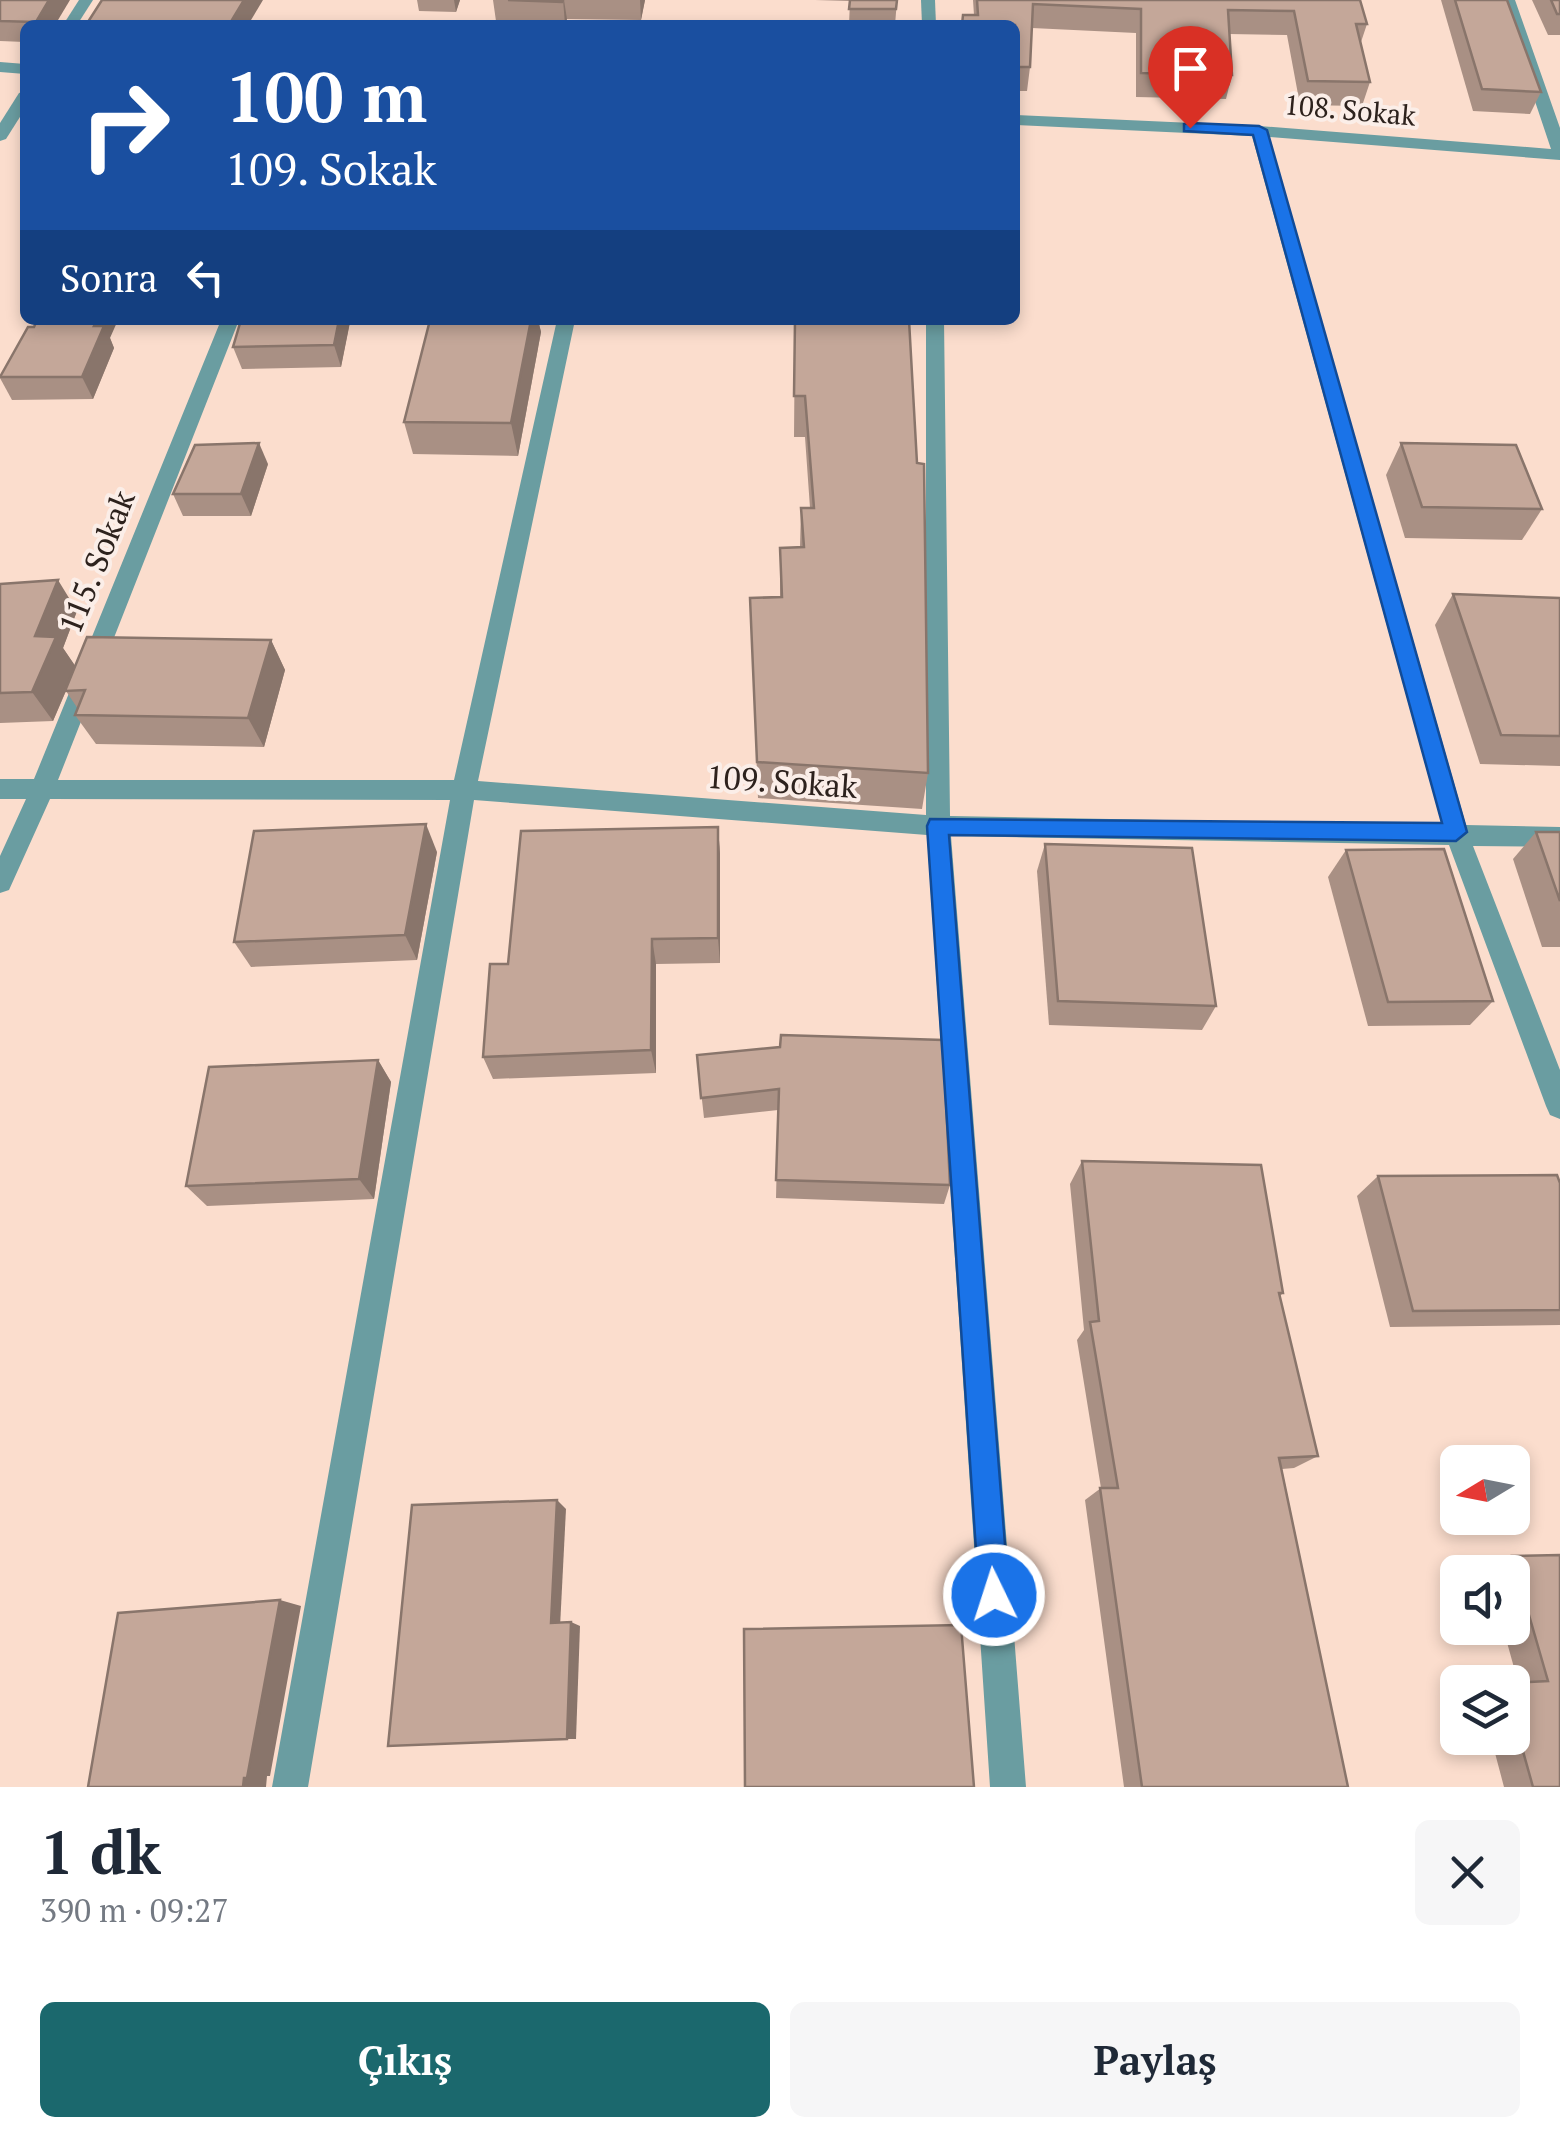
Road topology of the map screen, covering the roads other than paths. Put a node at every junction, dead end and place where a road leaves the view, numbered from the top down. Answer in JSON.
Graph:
{"nodes":[{"id":1,"x":1508,"y":0,"type":"edge"},
{"id":2,"x":20,"y":104,"type":"edge"},
{"id":3,"x":1020,"y":120,"type":"edge"},
{"id":4,"x":1259,"y":130,"type":"junction"},
{"id":5,"x":0,"y":136,"type":"edge"},
{"id":6,"x":1560,"y":154,"type":"edge"},
{"id":7,"x":228,"y":325,"type":"edge"},
{"id":8,"x":565,"y":325,"type":"edge"},
{"id":9,"x":935,"y":325,"type":"edge"},
{"id":10,"x":0,"y":789,"type":"edge"},
{"id":11,"x":42,"y":789,"type":"junction"},
{"id":12,"x":464,"y":790,"type":"junction"},
{"id":13,"x":938,"y":826,"type":"junction"},
{"id":14,"x":1456,"y":832,"type":"junction"},
{"id":15,"x":1560,"y":836,"type":"edge"},
{"id":16,"x":0,"y":883,"type":"edge"},
{"id":17,"x":1560,"y":1106,"type":"edge"},
{"id":18,"x":290,"y":1787,"type":"edge"},
{"id":19,"x":1008,"y":1787,"type":"edge"}],
"edges":[{"from":1,"to":6,"type":"street"},
{"from":2,"to":5,"type":"street"},
{"from":3,"to":4,"type":"street","name":"108. Sokak"},
{"from":4,"to":6,"type":"street","name":"108. Sokak"},
{"from":4,"to":14,"type":"street"},
{"from":7,"to":11,"type":"street","name":"115. Sokak"},
{"from":8,"to":12,"type":"street"},
{"from":9,"to":13,"type":"street"},
{"from":10,"to":11,"type":"street","name":"109. Sokak"},
{"from":11,"to":12,"type":"street","name":"109. Sokak"},
{"from":11,"to":16,"type":"street","name":"115. Sokak"},
{"from":12,"to":13,"type":"street","name":"109. Sokak"},
{"from":12,"to":18,"type":"street"},
{"from":13,"to":14,"type":"street","name":"109. Sokak"},
{"from":13,"to":19,"type":"street"},
{"from":14,"to":15,"type":"street","name":"109. Sokak"},
{"from":14,"to":17,"type":"street"}]}
